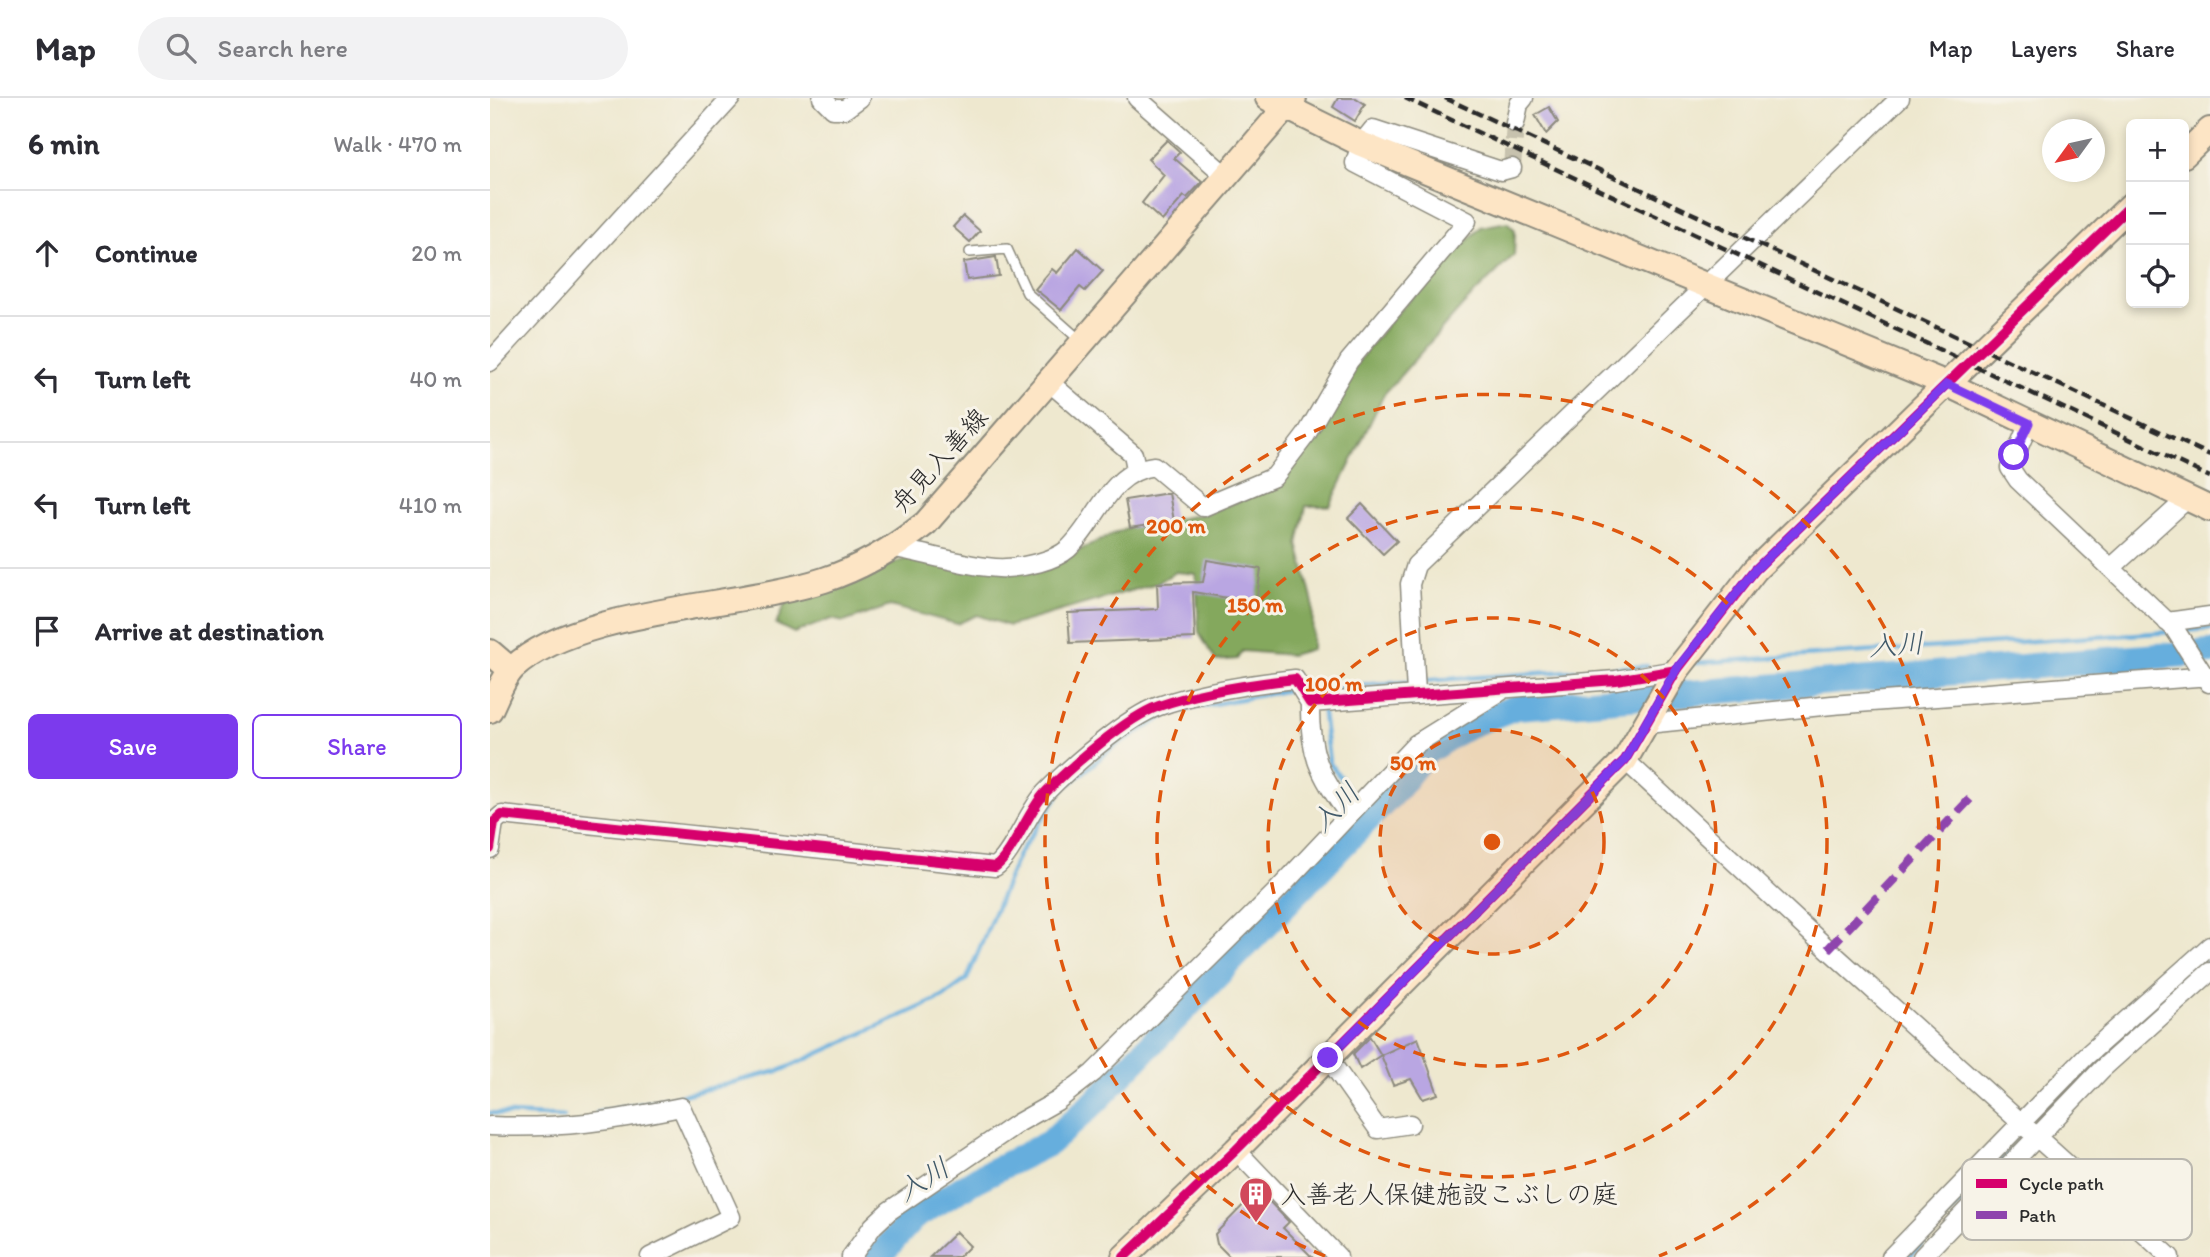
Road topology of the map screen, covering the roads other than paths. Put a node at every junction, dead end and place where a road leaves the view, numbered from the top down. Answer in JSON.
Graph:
{"nodes":[{"id":1,"x":731,"y":98,"type":"edge"},
{"id":2,"x":822,"y":98,"type":"edge"},
{"id":3,"x":860,"y":98,"type":"edge"},
{"id":4,"x":1137,"y":98,"type":"edge"},
{"id":5,"x":1524,"y":98,"type":"edge"},
{"id":6,"x":1900,"y":98,"type":"edge"},
{"id":7,"x":1283,"y":101,"type":"edge"},
{"id":8,"x":1515,"y":123,"type":"tunnel mouth"},
{"id":9,"x":2210,"y":130,"type":"edge"},
{"id":10,"x":1361,"y":144,"type":"junction"},
{"id":11,"x":2189,"y":150,"type":"edge"},
{"id":12,"x":1512,"y":168,"type":"dead end"},
{"id":13,"x":1226,"y":176,"type":"junction"},
{"id":14,"x":2126,"y":210,"type":"edge"},
{"id":15,"x":970,"y":252,"type":"dead end"},
{"id":16,"x":1707,"y":284,"type":"junction"},
{"id":17,"x":1083,"y":342,"type":"junction"},
{"id":18,"x":490,"y":362,"type":"edge"},
{"id":19,"x":1049,"y":382,"type":"junction"},
{"id":20,"x":1947,"y":384,"type":"junction"},
{"id":21,"x":2029,"y":423,"type":"junction"},
{"id":22,"x":1136,"y":468,"type":"junction"},
{"id":23,"x":2188,"y":498,"type":"junction"},
{"id":24,"x":2210,"y":509,"type":"edge"},
{"id":25,"x":895,"y":548,"type":"junction"},
{"id":26,"x":2111,"y":568,"type":"junction"},
{"id":27,"x":2210,"y":617,"type":"edge"},
{"id":28,"x":2170,"y":625,"type":"junction"},
{"id":29,"x":490,"y":652,"type":"edge"},
{"id":30,"x":511,"y":670,"type":"junction"},
{"id":31,"x":1674,"y":675,"type":"junction"},
{"id":32,"x":2205,"y":676,"type":"edge"},
{"id":33,"x":1504,"y":689,"type":"junction"},
{"id":34,"x":1416,"y":693,"type":"junction"},
{"id":35,"x":1310,"y":703,"type":"junction"},
{"id":36,"x":490,"y":710,"type":"edge"},
{"id":37,"x":1651,"y":719,"type":"junction"},
{"id":38,"x":1625,"y":760,"type":"junction"},
{"id":39,"x":1349,"y":815,"type":"junction"},
{"id":40,"x":490,"y":849,"type":"edge"},
{"id":41,"x":2210,"y":946,"type":"edge"},
{"id":42,"x":2210,"y":972,"type":"edge"},
{"id":43,"x":1328,"y":1058,"type":"junction"},
{"id":44,"x":2020,"y":1122,"type":"junction"},
{"id":45,"x":1410,"y":1124,"type":"dead end"},
{"id":46,"x":490,"y":1126,"type":"edge"},
{"id":47,"x":2038,"y":1138,"type":"junction"},
{"id":48,"x":1236,"y":1150,"type":"junction"},
{"id":49,"x":1985,"y":1159,"type":"edge"},
{"id":50,"x":2018,"y":1159,"type":"edge"},
{"id":51,"x":2061,"y":1159,"type":"edge"},
{"id":52,"x":1962,"y":1183,"type":"edge"},
{"id":53,"x":1962,"y":1216,"type":"edge"},
{"id":54,"x":2151,"y":1240,"type":"edge"},
{"id":55,"x":650,"y":1257,"type":"edge"},
{"id":56,"x":851,"y":1257,"type":"edge"},
{"id":57,"x":1124,"y":1257,"type":"edge"},
{"id":58,"x":1338,"y":1257,"type":"edge"},
{"id":59,"x":1891,"y":1257,"type":"edge"},
{"id":60,"x":1922,"y":1257,"type":"edge"},
{"id":61,"x":2170,"y":1257,"type":"edge"}],
"edges":[{"from":1,"to":18,"type":"street"},
{"from":2,"to":3,"type":"street"},
{"from":4,"to":13,"type":"street"},
{"from":5,"to":8,"type":"street"},
{"from":6,"to":16,"type":"street"},
{"from":7,"to":10,"type":"street"},
{"from":7,"to":13,"type":"street","name":"舟見入善線"},
{"from":9,"to":11,"type":"street"},
{"from":10,"to":12,"type":"street"},
{"from":10,"to":16,"type":"street"},
{"from":10,"to":22,"type":"street"},
{"from":13,"to":17,"type":"street","name":"舟見入善線"},
{"from":14,"to":20,"type":"street"},
{"from":15,"to":17,"type":"lane"},
{"from":16,"to":20,"type":"street"},
{"from":16,"to":34,"type":"street"},
{"from":17,"to":19,"type":"street","name":"舟見入善線"},
{"from":19,"to":22,"type":"street"},
{"from":19,"to":25,"type":"street","name":"舟見入善線"},
{"from":20,"to":21,"type":"street"},
{"from":20,"to":31,"type":"street"},
{"from":21,"to":23,"type":"street"},
{"from":21,"to":26,"type":"street"},
{"from":22,"to":25,"type":"street"},
{"from":23,"to":24,"type":"street"},
{"from":23,"to":26,"type":"street"},
{"from":25,"to":30,"type":"street","name":"舟見入善線"},
{"from":26,"to":28,"type":"street"},
{"from":27,"to":28,"type":"street"},
{"from":28,"to":32,"type":"street"},
{"from":29,"to":30,"type":"street"},
{"from":30,"to":36,"type":"street","name":"舟見入善線"},
{"from":31,"to":33,"type":"street"},
{"from":31,"to":37,"type":"street"},
{"from":32,"to":37,"type":"street"},
{"from":33,"to":34,"type":"street"},
{"from":33,"to":39,"type":"street"},
{"from":34,"to":35,"type":"street"},
{"from":35,"to":39,"type":"street"},
{"from":35,"to":40,"type":"street"},
{"from":37,"to":38,"type":"street"},
{"from":38,"to":43,"type":"street"},
{"from":38,"to":44,"type":"street"},
{"from":39,"to":56,"type":"street"},
{"from":41,"to":44,"type":"street"},
{"from":42,"to":47,"type":"street"},
{"from":43,"to":45,"type":"street"},
{"from":43,"to":48,"type":"street"},
{"from":44,"to":47,"type":"street"},
{"from":44,"to":49,"type":"street"},
{"from":46,"to":55,"type":"street"},
{"from":47,"to":50,"type":"street"},
{"from":47,"to":51,"type":"street"},
{"from":48,"to":57,"type":"street"},
{"from":48,"to":58,"type":"street"},
{"from":52,"to":59,"type":"street"},
{"from":53,"to":60,"type":"street"},
{"from":54,"to":61,"type":"street"}]}
